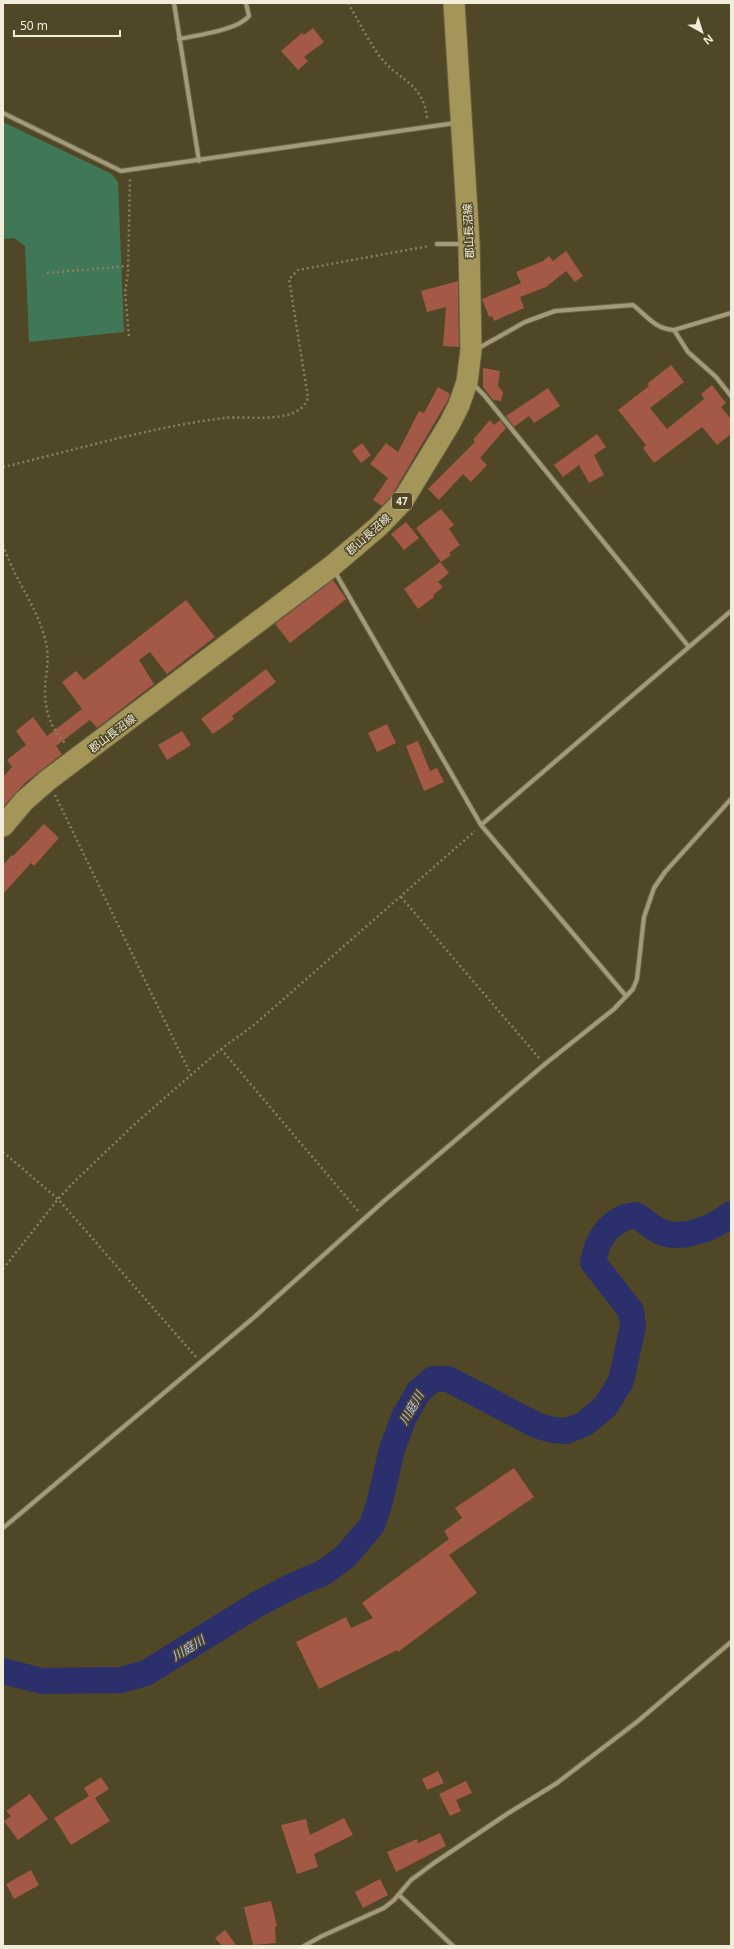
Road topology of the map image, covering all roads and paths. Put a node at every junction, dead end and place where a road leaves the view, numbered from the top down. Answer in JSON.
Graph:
{"nodes":[{"id":1,"x":174,"y":3,"type":"edge"},
{"id":2,"x":246,"y":3,"type":"edge"},
{"id":3,"x":348,"y":3,"type":"edge"},
{"id":4,"x":454,"y":3,"type":"edge"},
{"id":5,"x":179,"y":39,"type":"junction"},
{"id":6,"x":3,"y":113,"type":"edge"},
{"id":7,"x":461,"y":122,"type":"junction"},
{"id":8,"x":428,"y":126,"type":"junction"},
{"id":9,"x":199,"y":161,"type":"junction"},
{"id":10,"x":130,"y":170,"type":"junction"},
{"id":11,"x":437,"y":244,"type":"joint"},
{"id":12,"x":469,"y":244,"type":"junction"},
{"id":13,"x":128,"y":266,"type":"junction"},
{"id":14,"x":47,"y":273,"type":"dead end"},
{"id":15,"x":731,"y":313,"type":"edge"},
{"id":16,"x":674,"y":330,"type":"junction"},
{"id":17,"x":129,"y":336,"type":"dead end"},
{"id":18,"x":471,"y":350,"type":"junction"},
{"id":19,"x":467,"y":382,"type":"junction"},
{"id":20,"x":731,"y":396,"type":"edge"},
{"id":21,"x":3,"y":467,"type":"edge"},
{"id":22,"x":3,"y":545,"type":"edge"},
{"id":23,"x":332,"y":566,"type":"junction"},
{"id":24,"x":731,"y":611,"type":"edge"},
{"id":25,"x":689,"y":647,"type":"junction"},
{"id":26,"x":79,"y":758,"type":"junction"},
{"id":27,"x":48,"y":780,"type":"junction"},
{"id":28,"x":731,"y":799,"type":"edge"},
{"id":29,"x":481,"y":825,"type":"junction"},
{"id":30,"x":3,"y":826,"type":"edge"},
{"id":31,"x":401,"y":897,"type":"junction"},
{"id":32,"x":626,"y":996,"type":"junction"},
{"id":33,"x":221,"y":1049,"type":"junction"},
{"id":34,"x":545,"y":1064,"type":"junction"},
{"id":35,"x":191,"y":1075,"type":"junction"},
{"id":36,"x":3,"y":1152,"type":"edge"},
{"id":37,"x":58,"y":1200,"type":"junction"},
{"id":38,"x":365,"y":1220,"type":"junction"},
{"id":39,"x":3,"y":1269,"type":"edge"},
{"id":40,"x":200,"y":1362,"type":"junction"},
{"id":41,"x":3,"y":1528,"type":"edge"},
{"id":42,"x":731,"y":1642,"type":"edge"},
{"id":43,"x":399,"y":1895,"type":"junction"},
{"id":44,"x":304,"y":1946,"type":"edge"},
{"id":45,"x":453,"y":1946,"type":"edge"}],
"edges":[{"from":1,"to":5,"type":"street"},
{"from":2,"to":5,"type":"street"},
{"from":3,"to":8,"type":"path"},
{"from":4,"to":7,"type":"main road","name":"郡山長沼線","number":"47"},
{"from":5,"to":9,"type":"street"},
{"from":6,"to":10,"type":"street"},
{"from":7,"to":8,"type":"street"},
{"from":7,"to":12,"type":"main road","name":"郡山長沼線","number":"47"},
{"from":8,"to":9,"type":"street"},
{"from":9,"to":10,"type":"street"},
{"from":10,"to":13,"type":"path"},
{"from":11,"to":12,"type":"street"},
{"from":11,"to":21,"type":"path"},
{"from":12,"to":18,"type":"main road","name":"郡山長沼線","number":"47"},
{"from":13,"to":14,"type":"path"},
{"from":13,"to":17,"type":"path"},
{"from":15,"to":16,"type":"street"},
{"from":16,"to":18,"type":"street"},
{"from":16,"to":20,"type":"street"},
{"from":18,"to":19,"type":"main road","name":"郡山長沼線","number":"47"},
{"from":19,"to":23,"type":"main road","name":"郡山長沼線","number":"47"},
{"from":19,"to":25,"type":"street"},
{"from":22,"to":26,"type":"path"},
{"from":23,"to":26,"type":"main road","name":"郡山長沼線","number":"47"},
{"from":23,"to":29,"type":"street"},
{"from":24,"to":25,"type":"street"},
{"from":25,"to":29,"type":"street"},
{"from":26,"to":27,"type":"main road","name":"郡山長沼線","number":"47"},
{"from":27,"to":30,"type":"main road","name":"郡山長沼線","number":"47"},
{"from":27,"to":35,"type":"path"},
{"from":28,"to":32,"type":"street"},
{"from":29,"to":31,"type":"path"},
{"from":29,"to":32,"type":"street"},
{"from":31,"to":33,"type":"path"},
{"from":31,"to":34,"type":"path"},
{"from":32,"to":34,"type":"street"},
{"from":33,"to":35,"type":"path"},
{"from":33,"to":38,"type":"path"},
{"from":34,"to":38,"type":"street"},
{"from":35,"to":37,"type":"path"},
{"from":36,"to":37,"type":"path"},
{"from":37,"to":39,"type":"path"},
{"from":37,"to":40,"type":"path"},
{"from":38,"to":40,"type":"street"},
{"from":40,"to":41,"type":"street"},
{"from":42,"to":43,"type":"street"},
{"from":43,"to":44,"type":"street"},
{"from":43,"to":45,"type":"street"}]}
